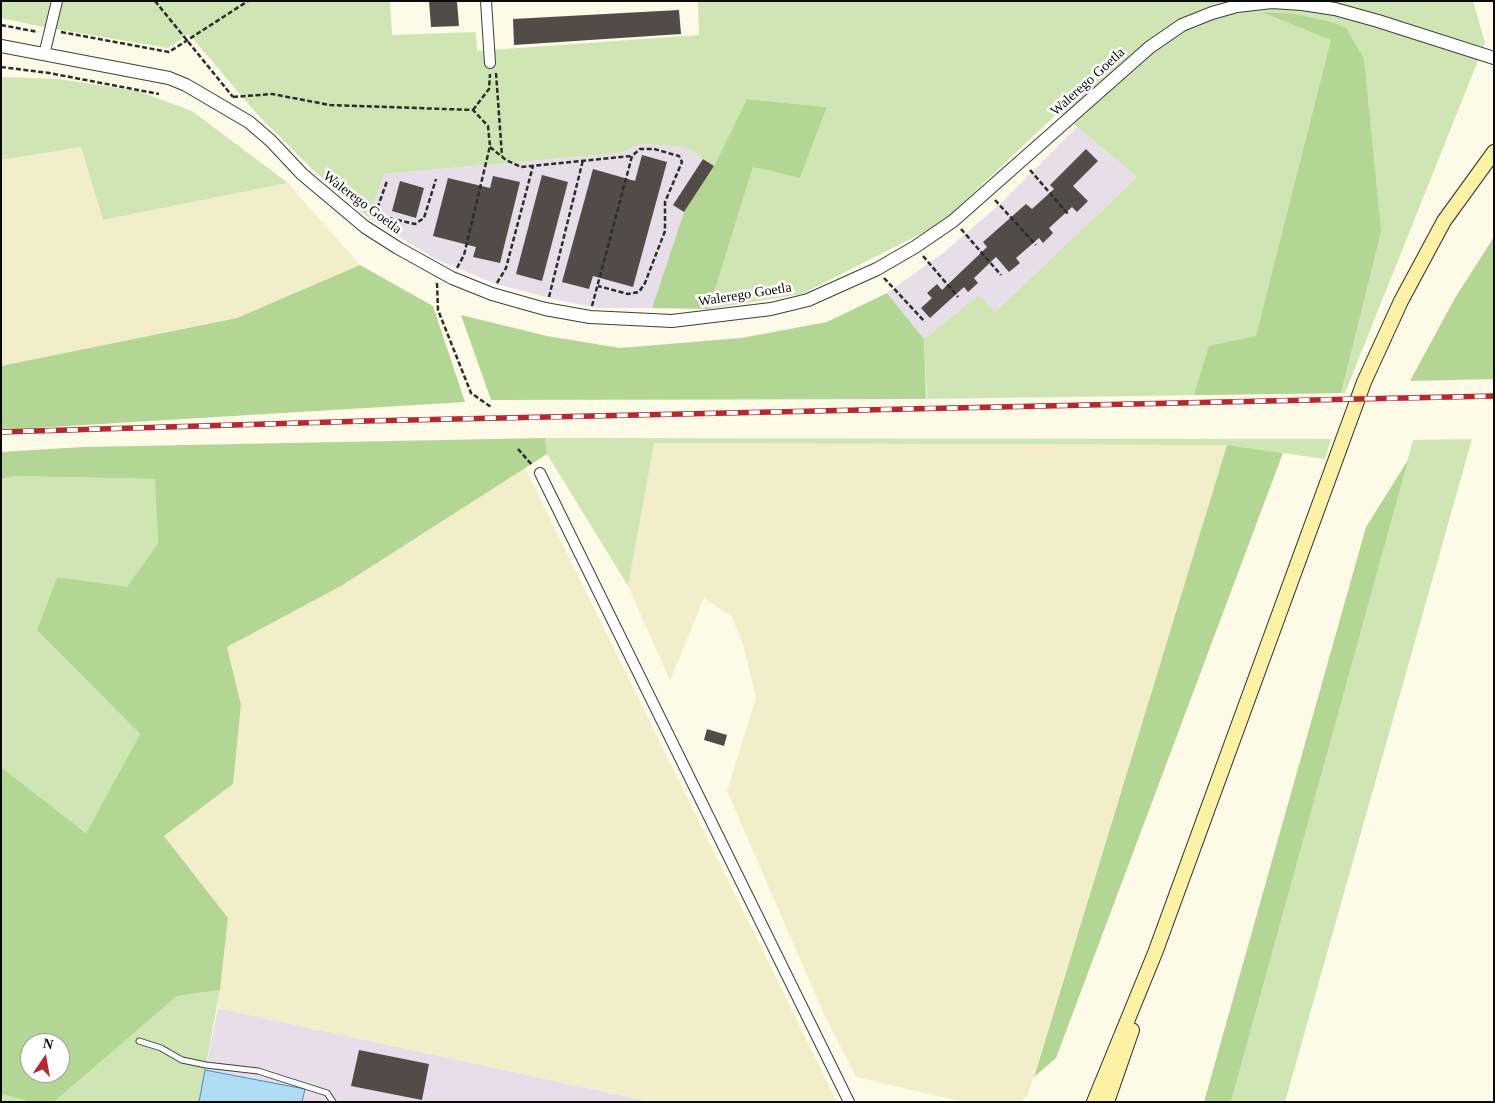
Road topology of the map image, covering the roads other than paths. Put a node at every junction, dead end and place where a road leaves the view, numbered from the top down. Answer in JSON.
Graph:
{"nodes":[{"id":1,"x":57,"y":1,"type":"edge"},
{"id":2,"x":486,"y":1,"type":"edge"},
{"id":3,"x":1,"y":46,"type":"edge"},
{"id":4,"x":44,"y":55,"type":"junction"},
{"id":5,"x":1494,"y":58,"type":"edge"},
{"id":6,"x":490,"y":63,"type":"road end"},
{"id":7,"x":1494,"y":152,"type":"edge"},
{"id":8,"x":540,"y":473,"type":"road end"},
{"id":9,"x":1155,"y":953,"type":"junction"},
{"id":10,"x":139,"y":1041,"type":"dead end"},
{"id":11,"x":332,"y":1102,"type":"edge"},
{"id":12,"x":849,"y":1102,"type":"edge"},
{"id":13,"x":1094,"y":1102,"type":"edge"},
{"id":14,"x":1107,"y":1102,"type":"edge"}],
"edges":[{"from":1,"to":4,"type":"street"},
{"from":2,"to":6,"type":"street"},
{"from":3,"to":4,"type":"street","name":"Walerego Goetla"},
{"from":4,"to":5,"type":"street","name":"Walerego Goetla"},
{"from":7,"to":9,"type":"main road"},
{"from":8,"to":12,"type":"street"},
{"from":9,"to":13,"type":"main road"},
{"from":9,"to":14,"type":"main road"},
{"from":10,"to":11,"type":"lane"}]}
